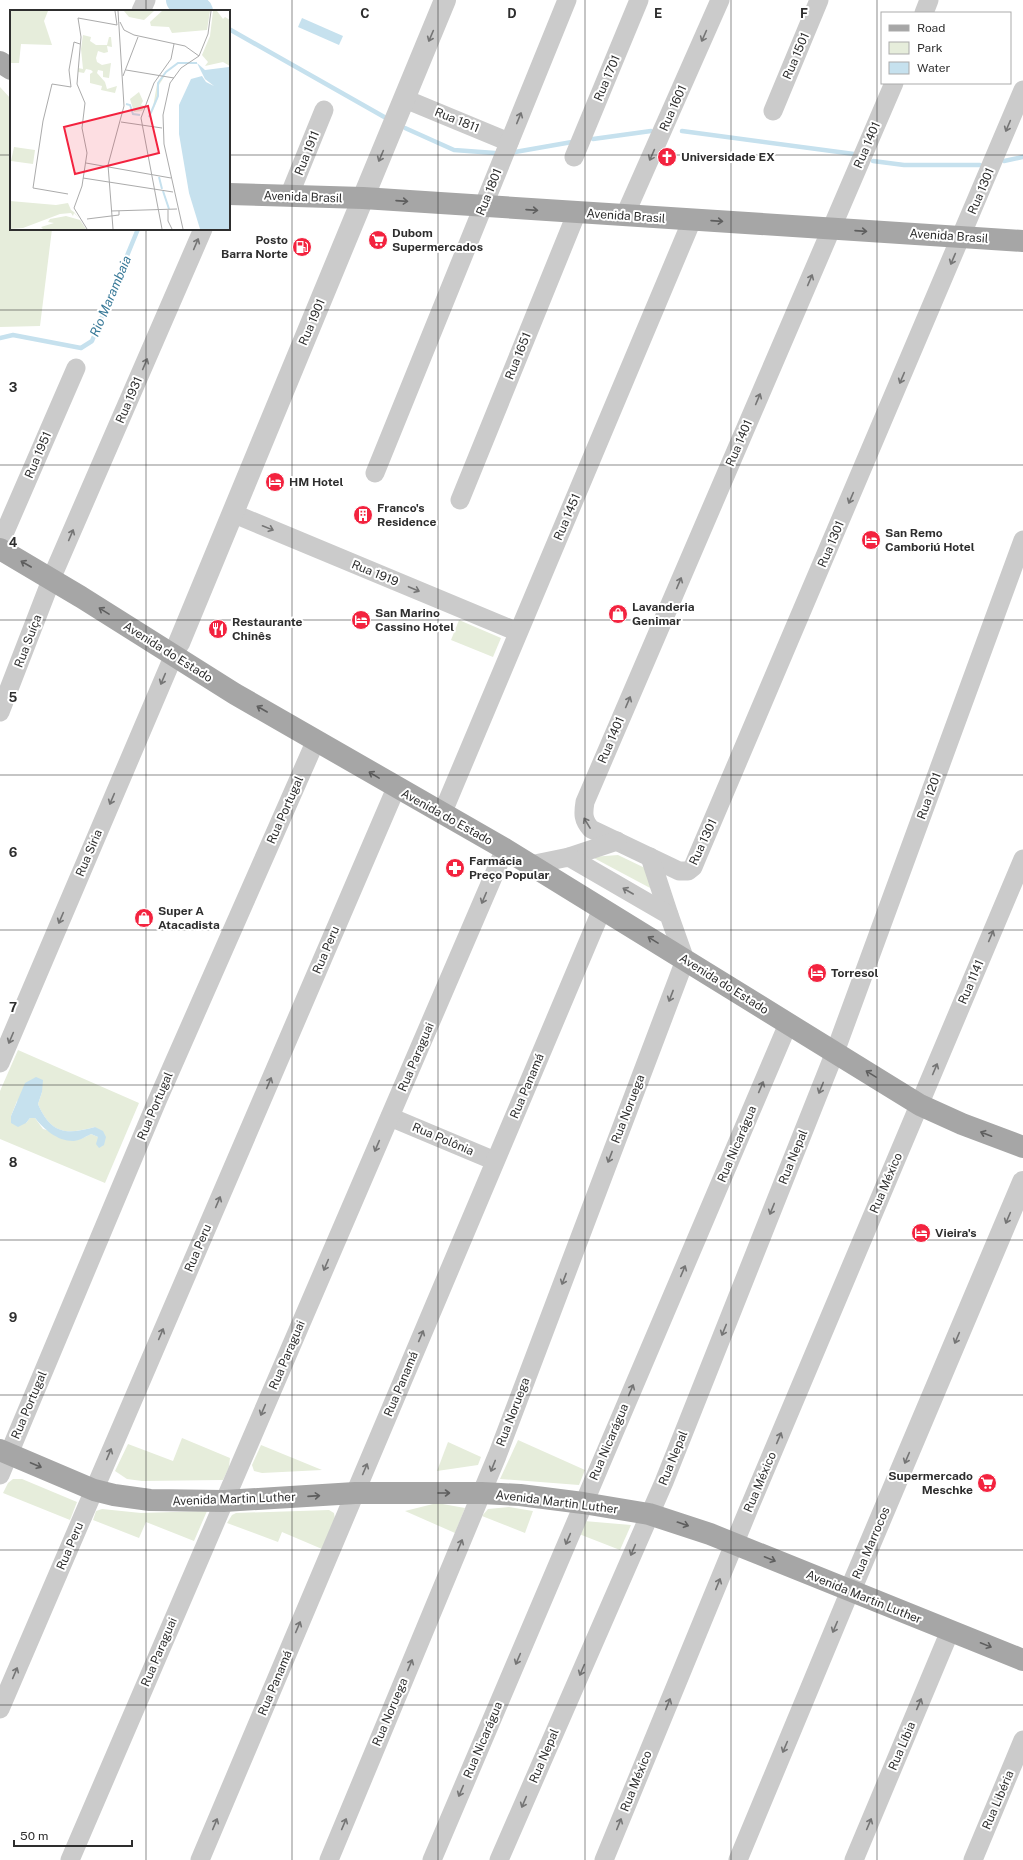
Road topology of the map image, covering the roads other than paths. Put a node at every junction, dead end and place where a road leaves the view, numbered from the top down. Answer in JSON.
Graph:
{"nodes":[{"id":1,"x":146,"y":0,"type":"edge"},
{"id":2,"x":446,"y":0,"type":"edge"},
{"id":3,"x":567,"y":0,"type":"edge"},
{"id":4,"x":639,"y":0,"type":"edge"},
{"id":5,"x":720,"y":0,"type":"edge"},
{"id":6,"x":819,"y":0,"type":"edge"},
{"id":7,"x":929,"y":0,"type":"edge"},
{"id":8,"x":141,"y":10,"type":"edge"},
{"id":9,"x":924,"y":12,"type":"edge"},
{"id":10,"x":0,"y":62,"type":"edge"},
{"id":11,"x":10,"y":68,"type":"edge"},
{"id":12,"x":894,"y":84,"type":"edge"},
{"id":13,"x":1023,"y":90,"type":"edge"},
{"id":14,"x":404,"y":99,"type":"junction"},
{"id":15,"x":324,"y":110,"type":"dead end"},
{"id":16,"x":773,"y":111,"type":"dead end"},
{"id":17,"x":509,"y":142,"type":"junction"},
{"id":18,"x":574,"y":157,"type":"dead end"},
{"id":19,"x":230,"y":194,"type":"edge"},
{"id":20,"x":289,"y":196,"type":"junction"},
{"id":21,"x":363,"y":198,"type":"junction"},
{"id":22,"x":483,"y":206,"type":"junction"},
{"id":23,"x":577,"y":212,"type":"junction"},
{"id":24,"x":625,"y":215,"type":"junction"},
{"id":25,"x":692,"y":220,"type":"junction"},
{"id":26,"x":832,"y":229,"type":"junction"},
{"id":27,"x":203,"y":230,"type":"edge"},
{"id":28,"x":962,"y":237,"type":"junction"},
{"id":29,"x":1023,"y":241,"type":"edge"},
{"id":30,"x":76,"y":368,"type":"dead end"},
{"id":31,"x":375,"y":472,"type":"dead end"},
{"id":32,"x":460,"y":500,"type":"dead end"},
{"id":33,"x":232,"y":513,"type":"junction"},
{"id":34,"x":1023,"y":540,"type":"edge"},
{"id":35,"x":0,"y":543,"type":"edge"},
{"id":36,"x":0,"y":549,"type":"edge"},
{"id":37,"x":54,"y":575,"type":"junction"},
{"id":38,"x":518,"y":632,"type":"junction"},
{"id":39,"x":176,"y":649,"type":"junction"},
{"id":40,"x":0,"y":712,"type":"edge"},
{"id":41,"x":316,"y":740,"type":"junction"},
{"id":42,"x":396,"y":788,"type":"junction"},
{"id":43,"x":584,"y":802,"type":"joint"},
{"id":44,"x":442,"y":814,"type":"junction"},
{"id":45,"x":617,"y":841,"type":"junction"},
{"id":46,"x":505,"y":849,"type":"junction"},
{"id":47,"x":569,"y":857,"type":"junction"},
{"id":48,"x":650,"y":857,"type":"junction"},
{"id":49,"x":1023,"y":859,"type":"edge"},
{"id":50,"x":530,"y":865,"type":"junction"},
{"id":51,"x":602,"y":909,"type":"junction"},
{"id":52,"x":669,"y":914,"type":"junction"},
{"id":53,"x":685,"y":960,"type":"junction"},
{"id":54,"x":788,"y":1024,"type":"junction"},
{"id":55,"x":835,"y":1052,"type":"junction"},
{"id":56,"x":0,"y":1063,"type":"edge"},
{"id":57,"x":920,"y":1105,"type":"junction"},
{"id":58,"x":390,"y":1117,"type":"junction"},
{"id":59,"x":1023,"y":1147,"type":"edge"},
{"id":60,"x":495,"y":1161,"type":"junction"},
{"id":61,"x":1023,"y":1182,"type":"edge"},
{"id":62,"x":4,"y":1452,"type":"edge"},
{"id":63,"x":0,"y":1475,"type":"edge"},
{"id":64,"x":94,"y":1490,"type":"junction"},
{"id":65,"x":355,"y":1493,"type":"junction"},
{"id":66,"x":482,"y":1493,"type":"junction"},
{"id":67,"x":224,"y":1501,"type":"junction"},
{"id":68,"x":583,"y":1503,"type":"junction"},
{"id":69,"x":649,"y":1514,"type":"junction"},
{"id":70,"x":734,"y":1544,"type":"junction"},
{"id":71,"x":850,"y":1592,"type":"junction"},
{"id":72,"x":950,"y":1631,"type":"junction"},
{"id":73,"x":1023,"y":1660,"type":"edge"},
{"id":74,"x":0,"y":1709,"type":"edge"},
{"id":75,"x":1023,"y":1740,"type":"edge"},
{"id":76,"x":70,"y":1860,"type":"edge"},
{"id":77,"x":200,"y":1860,"type":"edge"},
{"id":78,"x":329,"y":1860,"type":"edge"},
{"id":79,"x":432,"y":1860,"type":"edge"},
{"id":80,"x":499,"y":1860,"type":"edge"},
{"id":81,"x":604,"y":1860,"type":"edge"},
{"id":82,"x":738,"y":1860,"type":"edge"},
{"id":83,"x":854,"y":1860,"type":"edge"},
{"id":84,"x":973,"y":1860,"type":"edge"}],
"edges":[{"from":1,"to":8,"type":"street"},
{"from":2,"to":14,"type":"street","name":"Rua 1901","one_way":true},
{"from":17,"to":3,"type":"street","name":"Rua 1801","one_way":true},
{"from":4,"to":18,"type":"street","name":"Rua 1701"},
{"from":5,"to":24,"type":"street","name":"Rua 1601","one_way":true},
{"from":6,"to":16,"type":"street","name":"Rua 1501"},
{"from":7,"to":9,"type":"street"},
{"from":10,"to":11,"type":"main road"},
{"from":12,"to":26,"type":"street","name":"Rua 1401"},
{"from":13,"to":28,"type":"street","name":"Rua 1301","one_way":true},
{"from":14,"to":17,"type":"street","name":"Rua 1811"},
{"from":14,"to":21,"type":"street","name":"Rua 1901","one_way":true},
{"from":15,"to":20,"type":"street","name":"Rua 1911"},
{"from":17,"to":22,"type":"street","name":"Rua 1801"},
{"from":19,"to":20,"type":"main road","name":"Avenida Brasil"},
{"from":20,"to":21,"type":"main road","name":"Avenida Brasil"},
{"from":21,"to":22,"type":"main road","name":"Avenida Brasil","one_way":true},
{"from":21,"to":33,"type":"street","name":"Rua 1901"},
{"from":22,"to":23,"type":"main road","name":"Avenida Brasil","one_way":true},
{"from":22,"to":31,"type":"street","name":"Rua 1801"},
{"from":23,"to":24,"type":"main road","name":"Avenida Brasil"},
{"from":23,"to":32,"type":"street","name":"Rua 1651"},
{"from":24,"to":25,"type":"main road","name":"Avenida Brasil"},
{"from":25,"to":26,"type":"main road","name":"Avenida Brasil","one_way":true},
{"from":25,"to":38,"type":"street","name":"Rua 1451"},
{"from":26,"to":28,"type":"main road","name":"Avenida Brasil","one_way":true},
{"from":43,"to":26,"type":"street","name":"Rua 1401","one_way":true},
{"from":37,"to":27,"type":"street","name":"Rua 1931","one_way":true},
{"from":28,"to":29,"type":"main road","name":"Avenida Brasil"},
{"from":28,"to":48,"type":"street","name":"Rua 1301","one_way":true},
{"from":30,"to":35,"type":"street","name":"Rua 1951"},
{"from":33,"to":38,"type":"street","name":"Rua 1919","one_way":true},
{"from":33,"to":39,"type":"street","name":"Rua 1901"},
{"from":34,"to":55,"type":"street","name":"Rua 1201"},
{"from":37,"to":36,"type":"main road","name":"Avenida do Estado","one_way":true},
{"from":39,"to":37,"type":"main road","name":"Avenida do Estado","one_way":true},
{"from":37,"to":40,"type":"street","name":"Rua Suíça"},
{"from":38,"to":44,"type":"street","name":"Rua 1451"},
{"from":41,"to":39,"type":"main road","name":"Avenida do Estado","one_way":true},
{"from":39,"to":56,"type":"street","name":"Rua Síria","one_way":true},
{"from":42,"to":41,"type":"main road","name":"Avenida do Estado","one_way":true},
{"from":41,"to":62,"type":"street","name":"Rua Portugal"},
{"from":42,"to":44,"type":"main road","name":"Avenida do Estado"},
{"from":64,"to":42,"type":"street","name":"Rua Peru","one_way":true},
{"from":45,"to":43,"type":"street","name":"Rua 1301","one_way":true},
{"from":44,"to":46,"type":"main road","name":"Avenida do Estado"},
{"from":45,"to":47,"type":"street"},
{"from":45,"to":48,"type":"street","name":"Rua 1301"},
{"from":46,"to":50,"type":"main road","name":"Avenida do Estado"},
{"from":46,"to":58,"type":"street","name":"Rua Paraguai","one_way":true},
{"from":47,"to":50,"type":"street"},
{"from":52,"to":47,"type":"street","one_way":true},
{"from":48,"to":52,"type":"street"},
{"from":57,"to":49,"type":"street","name":"Rua 1141","one_way":true},
{"from":50,"to":51,"type":"main road","name":"Avenida do Estado"},
{"from":53,"to":51,"type":"main road","name":"Avenida do Estado","one_way":true},
{"from":51,"to":60,"type":"street","name":"Rua Panamá"},
{"from":52,"to":53,"type":"street"},
{"from":53,"to":54,"type":"main road","name":"Avenida do Estado"},
{"from":53,"to":66,"type":"street","name":"Rua Noruega","one_way":true},
{"from":54,"to":55,"type":"main road","name":"Avenida do Estado"},
{"from":68,"to":54,"type":"street","name":"Rua Nicarágua","one_way":true},
{"from":57,"to":55,"type":"main road","name":"Avenida do Estado","one_way":true},
{"from":55,"to":69,"type":"street","name":"Rua Nepal","one_way":true},
{"from":59,"to":57,"type":"main road","name":"Avenida do Estado","one_way":true},
{"from":70,"to":57,"type":"street","name":"Rua México","one_way":true},
{"from":58,"to":60,"type":"street","name":"Rua Polônia"},
{"from":58,"to":67,"type":"street","name":"Rua Paraguai","one_way":true},
{"from":65,"to":60,"type":"street","name":"Rua Panamá","one_way":true},
{"from":61,"to":71,"type":"street","name":"Rua Marrocos","one_way":true},
{"from":62,"to":63,"type":"street","name":"Rua Portugal"},
{"from":62,"to":64,"type":"main road","name":"Avenida Martin Luther","one_way":true},
{"from":64,"to":67,"type":"main road","name":"Avenida Martin Luther"},
{"from":74,"to":64,"type":"street","name":"Rua Peru","one_way":true},
{"from":65,"to":66,"type":"main road","name":"Avenida Martin Luther","one_way":true},
{"from":67,"to":65,"type":"main road","name":"Avenida Martin Luther","one_way":true},
{"from":77,"to":65,"type":"street","name":"Rua Panamá","one_way":true},
{"from":66,"to":68,"type":"main road","name":"Avenida Martin Luther"},
{"from":78,"to":66,"type":"street","name":"Rua Noruega","one_way":true},
{"from":67,"to":76,"type":"street","name":"Rua Paraguai"},
{"from":68,"to":69,"type":"main road","name":"Avenida Martin Luther"},
{"from":68,"to":79,"type":"street","name":"Rua Nicarágua","one_way":true},
{"from":69,"to":70,"type":"main road","name":"Avenida Martin Luther","one_way":true},
{"from":69,"to":80,"type":"street","name":"Rua Nepal","one_way":true},
{"from":70,"to":71,"type":"main road","name":"Avenida Martin Luther","one_way":true},
{"from":81,"to":70,"type":"street","name":"Rua México","one_way":true},
{"from":71,"to":72,"type":"main road","name":"Avenida Martin Luther"},
{"from":71,"to":82,"type":"street","name":"Rua Marrocos","one_way":true},
{"from":72,"to":73,"type":"main road","name":"Avenida Martin Luther","one_way":true},
{"from":83,"to":72,"type":"street","name":"Rua Líbia","one_way":true},
{"from":75,"to":84,"type":"street","name":"Rua Libéria"}]}
